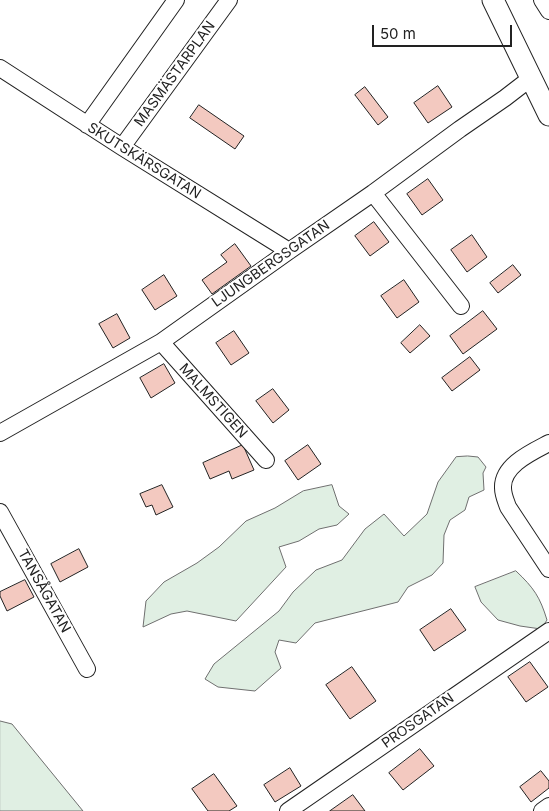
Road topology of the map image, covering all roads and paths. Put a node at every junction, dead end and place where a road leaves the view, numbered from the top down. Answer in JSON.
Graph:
{"nodes":[{"id":1,"x":176,"y":0,"type":"edge"},
{"id":2,"x":229,"y":0,"type":"edge"},
{"id":3,"x":493,"y":0,"type":"edge"},
{"id":4,"x":542,"y":0,"type":"edge"},
{"id":5,"x":549,"y":11,"type":"edge"},
{"id":6,"x":0,"y":68,"type":"edge"},
{"id":7,"x":531,"y":78,"type":"junction"},
{"id":8,"x":549,"y":115,"type":"edge"},
{"id":9,"x":87,"y":125,"type":"junction"},
{"id":10,"x":122,"y":147,"type":"junction"},
{"id":11,"x":374,"y":192,"type":"junction"},
{"id":12,"x":289,"y":251,"type":"junction"},
{"id":13,"x":461,"y":306,"type":"dead end"},
{"id":14,"x":161,"y":342,"type":"junction"},
{"id":15,"x":0,"y":433,"type":"edge"},
{"id":16,"x":549,"y":443,"type":"edge"},
{"id":17,"x":266,"y":460,"type":"dead end"},
{"id":18,"x":0,"y":512,"type":"edge"},
{"id":19,"x":549,"y":569,"type":"edge"},
{"id":20,"x":549,"y":631,"type":"edge"},
{"id":21,"x":87,"y":670,"type":"dead end"},
{"id":22,"x":549,"y":806,"type":"edge"},
{"id":23,"x":288,"y":811,"type":"edge"},
{"id":24,"x":542,"y":811,"type":"edge"}],
"edges":[{"from":1,"to":9,"type":"street"},
{"from":2,"to":10,"type":"street","name":"MASMÄSTARPLAN"},
{"from":3,"to":7,"type":"street"},
{"from":4,"to":5,"type":"street"},
{"from":6,"to":9,"type":"street","name":"SKUTSKÄRSGATAN"},
{"from":7,"to":8,"type":"street"},
{"from":7,"to":11,"type":"street","name":"LJUNGBERGSGATAN"},
{"from":9,"to":10,"type":"street","name":"SKUTSKÄRSGATAN"},
{"from":10,"to":12,"type":"street","name":"SKUTSKÄRSGATAN"},
{"from":11,"to":12,"type":"street","name":"LJUNGBERGSGATAN"},
{"from":11,"to":13,"type":"street"},
{"from":12,"to":14,"type":"street","name":"LJUNGBERGSGATAN"},
{"from":14,"to":15,"type":"street","name":"LJUNGBERGSGATAN"},
{"from":14,"to":17,"type":"street","name":"MALMSTIGEN"},
{"from":16,"to":19,"type":"street"},
{"from":18,"to":21,"type":"street","name":"TANSÅGATAN"},
{"from":20,"to":23,"type":"street","name":"PROSGATAN"},
{"from":22,"to":24,"type":"street"}]}
